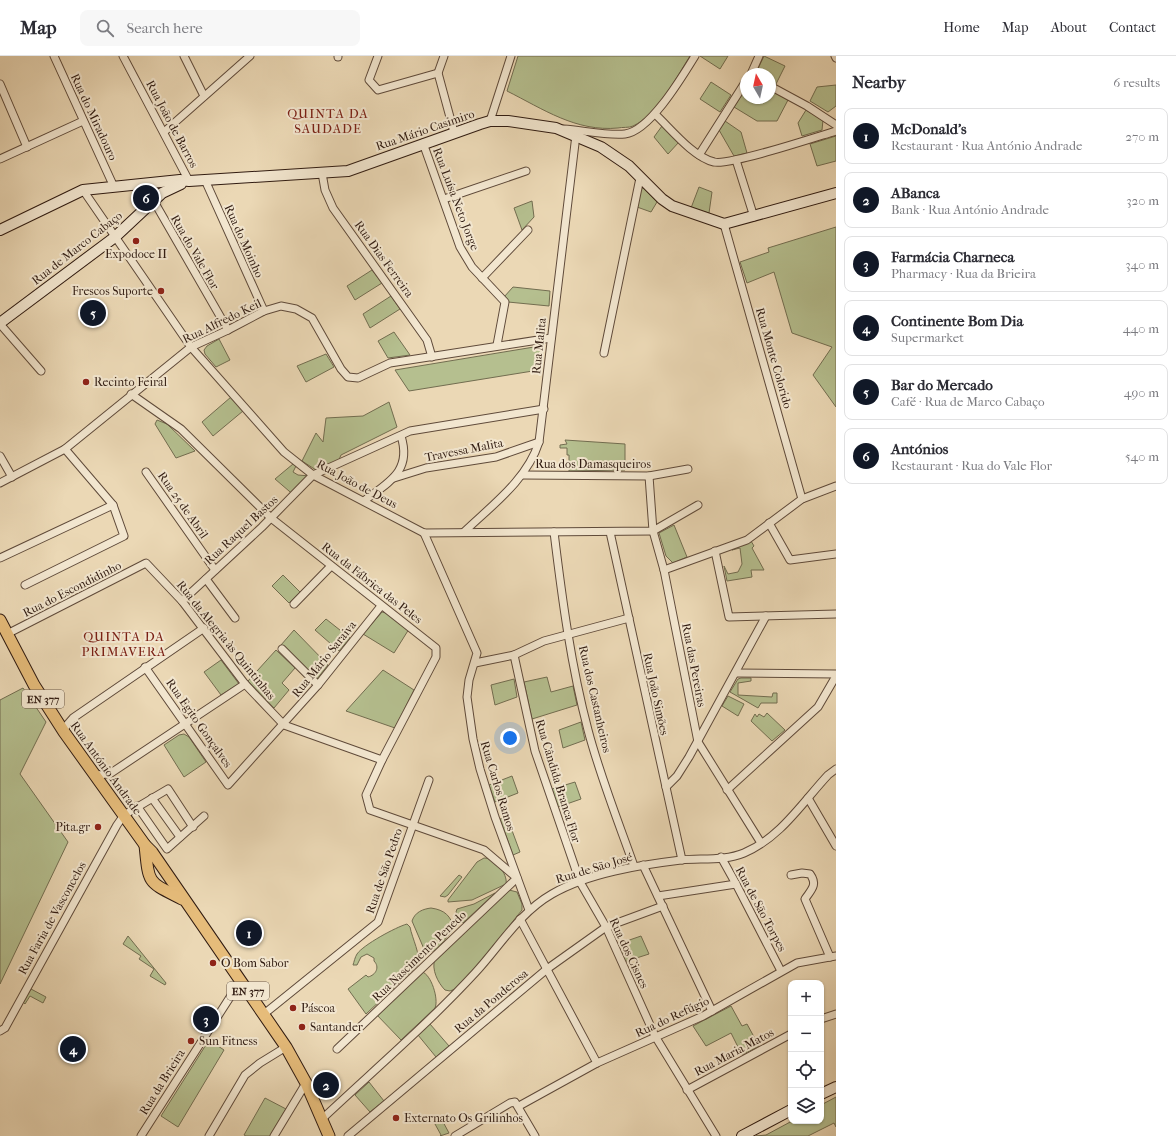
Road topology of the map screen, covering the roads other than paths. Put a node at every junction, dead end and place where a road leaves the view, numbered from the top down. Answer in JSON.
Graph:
{"nodes":[{"id":1,"x":54,"y":56,"type":"edge"},
{"id":2,"x":123,"y":56,"type":"edge"},
{"id":3,"x":184,"y":56,"type":"edge"},
{"id":4,"x":250,"y":56,"type":"edge"},
{"id":5,"x":378,"y":56,"type":"edge"},
{"id":6,"x":444,"y":56,"type":"edge"},
{"id":7,"x":511,"y":56,"type":"edge"},
{"id":8,"x":695,"y":56,"type":"edge"},
{"id":9,"x":759,"y":56,"type":"edge"},
{"id":10,"x":753,"y":68,"type":"edge"},
{"id":11,"x":438,"y":73,"type":"junction"},
{"id":12,"x":0,"y":84,"type":"edge"},
{"id":13,"x":776,"y":89,"type":"edge"},
{"id":14,"x":740,"y":91,"type":"edge"},
{"id":15,"x":204,"y":96,"type":"junction"},
{"id":16,"x":655,"y":114,"type":"junction"},
{"id":17,"x":83,"y":121,"type":"junction"},
{"id":18,"x":490,"y":121,"type":"junction"},
{"id":19,"x":836,"y":125,"type":"edge"},
{"id":20,"x":556,"y":128,"type":"junction"},
{"id":21,"x":836,"y":131,"type":"edge"},
{"id":22,"x":164,"y":132,"type":"junction"},
{"id":23,"x":454,"y":132,"type":"junction"},
{"id":24,"x":576,"y":135,"type":"junction"},
{"id":25,"x":423,"y":143,"type":"junction"},
{"id":26,"x":27,"y":147,"type":"junction"},
{"id":27,"x":699,"y":156,"type":"junction"},
{"id":28,"x":0,"y":159,"type":"edge"},
{"id":29,"x":736,"y":160,"type":"junction"},
{"id":30,"x":526,"y":171,"type":"dead end"},
{"id":31,"x":322,"y":173,"type":"junction"},
{"id":32,"x":640,"y":178,"type":"junction"},
{"id":33,"x":204,"y":180,"type":"junction"},
{"id":34,"x":189,"y":181,"type":"junction"},
{"id":35,"x":144,"y":184,"type":"junction"},
{"id":36,"x":114,"y":187,"type":"junction"},
{"id":37,"x":82,"y":190,"type":"junction"},
{"id":38,"x":836,"y":193,"type":"edge"},
{"id":39,"x":444,"y":199,"type":"junction"},
{"id":40,"x":153,"y":200,"type":"junction"},
{"id":41,"x":754,"y":217,"type":"junction"},
{"id":42,"x":724,"y":224,"type":"junction"},
{"id":43,"x":0,"y":230,"type":"edge"},
{"id":44,"x":528,"y":230,"type":"dead end"},
{"id":45,"x":115,"y":237,"type":"junction"},
{"id":46,"x":482,"y":278,"type":"junction"},
{"id":47,"x":264,"y":311,"type":"junction"},
{"id":48,"x":0,"y":324,"type":"edge"},
{"id":49,"x":228,"y":330,"type":"junction"},
{"id":50,"x":551,"y":338,"type":"junction"},
{"id":51,"x":498,"y":345,"type":"junction"},
{"id":52,"x":191,"y":347,"type":"junction"},
{"id":53,"x":604,"y":353,"type":"dead end"},
{"id":54,"x":432,"y":357,"type":"junction"},
{"id":55,"x":41,"y":372,"type":"dead end"},
{"id":56,"x":131,"y":394,"type":"junction"},
{"id":57,"x":544,"y":409,"type":"junction"},
{"id":58,"x":402,"y":436,"type":"junction"},
{"id":59,"x":539,"y":442,"type":"junction"},
{"id":60,"x":65,"y":448,"type":"junction"},
{"id":61,"x":0,"y":456,"type":"edge"},
{"id":62,"x":688,"y":470,"type":"dead end"},
{"id":63,"x":146,"y":472,"type":"dead end"},
{"id":64,"x":313,"y":474,"type":"junction"},
{"id":65,"x":522,"y":475,"type":"junction"},
{"id":66,"x":650,"y":476,"type":"junction"},
{"id":67,"x":12,"y":477,"type":"junction"},
{"id":68,"x":394,"y":478,"type":"junction"},
{"id":69,"x":0,"y":483,"type":"edge"},
{"id":70,"x":836,"y":486,"type":"edge"},
{"id":71,"x":802,"y":499,"type":"junction"},
{"id":72,"x":365,"y":500,"type":"junction"},
{"id":73,"x":113,"y":505,"type":"junction"},
{"id":74,"x":698,"y":505,"type":"dead end"},
{"id":75,"x":271,"y":518,"type":"junction"},
{"id":76,"x":769,"y":524,"type":"junction"},
{"id":77,"x":653,"y":531,"type":"junction"},
{"id":78,"x":424,"y":532,"type":"junction"},
{"id":79,"x":464,"y":532,"type":"junction"},
{"id":80,"x":554,"y":532,"type":"junction"},
{"id":81,"x":610,"y":532,"type":"junction"},
{"id":82,"x":715,"y":551,"type":"junction"},
{"id":83,"x":836,"y":554,"type":"edge"},
{"id":84,"x":0,"y":558,"type":"edge"},
{"id":85,"x":146,"y":564,"type":"joint"},
{"id":86,"x":331,"y":566,"type":"junction"},
{"id":87,"x":215,"y":570,"type":"junction"},
{"id":88,"x":664,"y":570,"type":"junction"},
{"id":89,"x":206,"y":579,"type":"junction"},
{"id":90,"x":25,"y":584,"type":"dead end"},
{"id":91,"x":182,"y":600,"type":"junction"},
{"id":92,"x":294,"y":604,"type":"dead end"},
{"id":93,"x":381,"y":606,"type":"junction"},
{"id":94,"x":836,"y":614,"type":"edge"},
{"id":95,"x":766,"y":616,"type":"junction"},
{"id":96,"x":235,"y":618,"type":"dead end"},
{"id":97,"x":629,"y":618,"type":"junction"},
{"id":98,"x":0,"y":620,"type":"edge"},
{"id":99,"x":204,"y":628,"type":"junction"},
{"id":100,"x":7,"y":634,"type":"junction"},
{"id":101,"x":569,"y":634,"type":"junction"},
{"id":102,"x":282,"y":649,"type":"dead end"},
{"id":103,"x":514,"y":655,"type":"junction"},
{"id":104,"x":475,"y":662,"type":"junction"},
{"id":105,"x":145,"y":667,"type":"junction"},
{"id":106,"x":736,"y":673,"type":"junction"},
{"id":107,"x":836,"y":675,"type":"edge"},
{"id":108,"x":245,"y":684,"type":"junction"},
{"id":109,"x":318,"y":685,"type":"junction"},
{"id":110,"x":187,"y":724,"type":"junction"},
{"id":111,"x":284,"y":725,"type":"junction"},
{"id":112,"x":64,"y":732,"type":"junction"},
{"id":113,"x":698,"y":742,"type":"junction"},
{"id":114,"x":382,"y":760,"type":"junction"},
{"id":115,"x":836,"y":769,"type":"edge"},
{"id":116,"x":94,"y":773,"type":"junction"},
{"id":117,"x":429,"y":780,"type":"dead end"},
{"id":118,"x":666,"y":787,"type":"junction"},
{"id":119,"x":727,"y":790,"type":"junction"},
{"id":120,"x":152,"y":798,"type":"junction"},
{"id":121,"x":808,"y":798,"type":"junction"},
{"id":122,"x":137,"y":806,"type":"junction"},
{"id":123,"x":124,"y":815,"type":"junction"},
{"id":124,"x":204,"y":816,"type":"dead end"},
{"id":125,"x":412,"y":824,"type":"junction"},
{"id":126,"x":192,"y":827,"type":"junction"},
{"id":127,"x":180,"y":837,"type":"junction"},
{"id":128,"x":761,"y":843,"type":"junction"},
{"id":129,"x":145,"y":845,"type":"junction"},
{"id":130,"x":836,"y":846,"type":"edge"},
{"id":131,"x":721,"y":858,"type":"junction"},
{"id":132,"x":682,"y":860,"type":"junction"},
{"id":133,"x":643,"y":865,"type":"junction"},
{"id":134,"x":161,"y":866,"type":"junction"},
{"id":135,"x":634,"y":866,"type":"junction"},
{"id":136,"x":147,"y":870,"type":"junction"},
{"id":137,"x":792,"y":875,"type":"dead end"},
{"id":138,"x":168,"y":877,"type":"junction"},
{"id":139,"x":517,"y":878,"type":"junction"},
{"id":140,"x":580,"y":882,"type":"junction"},
{"id":141,"x":736,"y":884,"type":"junction"},
{"id":142,"x":160,"y":888,"type":"junction"},
{"id":143,"x":658,"y":896,"type":"junction"},
{"id":144,"x":186,"y":901,"type":"junction"},
{"id":145,"x":663,"y":906,"type":"junction"},
{"id":146,"x":529,"y":910,"type":"junction"},
{"id":147,"x":520,"y":919,"type":"junction"},
{"id":148,"x":606,"y":927,"type":"junction"},
{"id":149,"x":833,"y":956,"type":"edge"},
{"id":150,"x":547,"y":969,"type":"junction"},
{"id":151,"x":781,"y":971,"type":"junction"},
{"id":152,"x":241,"y":980,"type":"junction"},
{"id":153,"x":712,"y":1011,"type":"junction"},
{"id":154,"x":264,"y":1014,"type":"junction"},
{"id":155,"x":836,"y":1014,"type":"edge"},
{"id":156,"x":824,"y":1018,"type":"edge"},
{"id":157,"x":0,"y":1031,"type":"edge"},
{"id":158,"x":655,"y":1036,"type":"junction"},
{"id":159,"x":788,"y":1036,"type":"edge"},
{"id":160,"x":286,"y":1047,"type":"junction"},
{"id":161,"x":337,"y":1049,"type":"dead end"},
{"id":162,"x":597,"y":1063,"type":"junction"},
{"id":163,"x":306,"y":1083,"type":"junction"},
{"id":164,"x":836,"y":1087,"type":"edge"},
{"id":165,"x":687,"y":1090,"type":"junction"},
{"id":166,"x":824,"y":1093,"type":"edge"},
{"id":167,"x":519,"y":1106,"type":"junction"},
{"id":168,"x":788,"y":1112,"type":"edge"},
{"id":169,"x":322,"y":1119,"type":"junction"},
{"id":170,"x":141,"y":1136,"type":"edge"},
{"id":171,"x":209,"y":1136,"type":"edge"},
{"id":172,"x":274,"y":1136,"type":"edge"},
{"id":173,"x":329,"y":1136,"type":"edge"},
{"id":174,"x":348,"y":1136,"type":"edge"},
{"id":175,"x":455,"y":1136,"type":"edge"},
{"id":176,"x":535,"y":1136,"type":"edge"},
{"id":177,"x":716,"y":1136,"type":"edge"},
{"id":178,"x":742,"y":1136,"type":"edge"}],
"edges":[{"from":1,"to":17,"type":"street","name":"Rua do Miradouro"},
{"from":2,"to":22,"type":"street","name":"Rua João de Barros"},
{"from":3,"to":15,"type":"street"},
{"from":4,"to":15,"type":"street"},
{"from":5,"to":11,"type":"street"},
{"from":6,"to":11,"type":"street"},
{"from":7,"to":18,"type":"street"},
{"from":8,"to":16,"type":"street"},
{"from":9,"to":10,"type":"street"},
{"from":11,"to":23,"type":"street"},
{"from":12,"to":26,"type":"street"},
{"from":13,"to":19,"type":"street"},
{"from":14,"to":27,"type":"street"},
{"from":15,"to":22,"type":"street"},
{"from":16,"to":20,"type":"street"},
{"from":16,"to":27,"type":"street"},
{"from":17,"to":26,"type":"street"},
{"from":17,"to":36,"type":"street","name":"Rua do Miradouro"},
{"from":18,"to":20,"type":"street","name":"Rua Mário Casimiro"},
{"from":18,"to":23,"type":"street","name":"Rua Mário Casimiro"},
{"from":20,"to":24,"type":"street","name":"Rua Mário Casimiro"},
{"from":21,"to":29,"type":"street"},
{"from":22,"to":34,"type":"street","name":"Rua João de Barros"},
{"from":23,"to":25,"type":"street","name":"Rua Mário Casimiro"},
{"from":24,"to":32,"type":"street","name":"Rua Mário Casimiro"},
{"from":24,"to":50,"type":"street","name":"Rua Malita"},
{"from":25,"to":31,"type":"street","name":"Rua Mário Casimiro"},
{"from":25,"to":39,"type":"street","name":"Rua Luísa Neto Jorge"},
{"from":26,"to":28,"type":"street"},
{"from":27,"to":29,"type":"street"},
{"from":29,"to":41,"type":"street"},
{"from":30,"to":39,"type":"street"},
{"from":31,"to":33,"type":"street","name":"Rua Mário Casimiro"},
{"from":31,"to":54,"type":"street","name":"Rua Dias Ferreira"},
{"from":32,"to":42,"type":"street","name":"Rua Mário Casimiro"},
{"from":32,"to":53,"type":"street"},
{"from":33,"to":34,"type":"street","name":"Rua Mário Casimiro"},
{"from":33,"to":47,"type":"street","name":"Rua do Moinho"},
{"from":34,"to":35,"type":"street","name":"Rua Mário Casimiro"},
{"from":34,"to":40,"type":"street","name":"Rua de Marco Cabaço"},
{"from":35,"to":36,"type":"street","name":"Rua Mário Casimiro"},
{"from":35,"to":40,"type":"street","name":"Rua do Vale Flor"},
{"from":36,"to":37,"type":"street","name":"Rua Mário Casimiro"},
{"from":37,"to":43,"type":"street","name":"Rua Mário Casimiro"},
{"from":37,"to":45,"type":"street","name":"Rua João de Deus"},
{"from":38,"to":41,"type":"street"},
{"from":39,"to":46,"type":"street","name":"Rua Luísa Neto Jorge"},
{"from":40,"to":45,"type":"street","name":"Rua de Marco Cabaço"},
{"from":40,"to":49,"type":"street","name":"Rua do Vale Flor"},
{"from":41,"to":42,"type":"street"},
{"from":42,"to":71,"type":"street","name":"Rua Monte Colorido"},
{"from":44,"to":46,"type":"street"},
{"from":45,"to":48,"type":"street","name":"Rua de Marco Cabaço"},
{"from":45,"to":52,"type":"street","name":"Rua João de Deus"},
{"from":46,"to":51,"type":"street","name":"Rua Luísa Neto Jorge"},
{"from":47,"to":49,"type":"street","name":"Rua Alfredo Keil"},
{"from":47,"to":54,"type":"street","name":"Rua Alfredo Keil"},
{"from":48,"to":55,"type":"street"},
{"from":49,"to":52,"type":"street","name":"Rua Alfredo Keil"},
{"from":50,"to":51,"type":"street","name":"Rua Alfredo Keil"},
{"from":50,"to":57,"type":"street","name":"Rua Malita"},
{"from":51,"to":54,"type":"street","name":"Rua Alfredo Keil"},
{"from":52,"to":56,"type":"street","name":"Rua Alfredo Keil"},
{"from":52,"to":64,"type":"street","name":"Rua João de Deus"},
{"from":56,"to":60,"type":"street","name":"Rua Alfredo Keil"},
{"from":56,"to":75,"type":"street","name":"Rua da Fábrica das Peles"},
{"from":57,"to":58,"type":"street"},
{"from":57,"to":59,"type":"street","name":"Rua Malita"},
{"from":58,"to":64,"type":"street"},
{"from":58,"to":68,"type":"street","name":"Travessa Malita"},
{"from":59,"to":65,"type":"street","name":"Rua Malita"},
{"from":59,"to":68,"type":"street","name":"Travessa Malita"},
{"from":60,"to":67,"type":"street","name":"Rua Alfredo Keil"},
{"from":60,"to":73,"type":"street"},
{"from":61,"to":67,"type":"street"},
{"from":62,"to":66,"type":"street","name":"Rua dos Damasqueiros"},
{"from":63,"to":87,"type":"street","name":"Rua 25 de Abril"},
{"from":64,"to":72,"type":"street","name":"Rua João de Deus"},
{"from":64,"to":75,"type":"street","name":"Rua Raquel Bastos"},
{"from":65,"to":66,"type":"street","name":"Rua dos Damasqueiros"},
{"from":65,"to":79,"type":"street","name":"Rua Malita"},
{"from":66,"to":77,"type":"street","name":"Rua das Pereiras"},
{"from":67,"to":69,"type":"street","name":"Rua Alfredo Keil"},
{"from":68,"to":72,"type":"street","name":"Travessa Malita"},
{"from":70,"to":71,"type":"street"},
{"from":71,"to":76,"type":"street"},
{"from":72,"to":78,"type":"street","name":"Rua João de Deus"},
{"from":73,"to":84,"type":"street"},
{"from":73,"to":90,"type":"street"},
{"from":74,"to":77,"type":"street","name":"Rua João de Deus"},
{"from":75,"to":86,"type":"street","name":"Rua da Fábrica das Peles"},
{"from":75,"to":87,"type":"street","name":"Rua Raquel Bastos"},
{"from":76,"to":82,"type":"street"},
{"from":76,"to":83,"type":"street"},
{"from":77,"to":81,"type":"street","name":"Rua João de Deus"},
{"from":77,"to":88,"type":"street","name":"Rua das Pereiras"},
{"from":78,"to":79,"type":"street","name":"Rua João de Deus"},
{"from":78,"to":104,"type":"street","name":"Rua Carlos Ramos"},
{"from":79,"to":80,"type":"street","name":"Rua João de Deus"},
{"from":80,"to":81,"type":"street","name":"Rua João de Deus"},
{"from":80,"to":101,"type":"street","name":"Rua dos Castanheiros"},
{"from":81,"to":97,"type":"street","name":"Rua João Simões"},
{"from":82,"to":88,"type":"street"},
{"from":82,"to":95,"type":"street"},
{"from":85,"to":91,"type":"street","name":"Rua da Alegria às Quintinhas"},
{"from":85,"to":100,"type":"street","name":"Rua do Escondidinho"},
{"from":86,"to":92,"type":"street"},
{"from":86,"to":93,"type":"street","name":"Rua da Fábrica das Peles"},
{"from":87,"to":89,"type":"street","name":"Rua Raquel Bastos"},
{"from":88,"to":113,"type":"street","name":"Rua das Pereiras"},
{"from":89,"to":91,"type":"street","name":"Rua Raquel Bastos"},
{"from":89,"to":96,"type":"street"},
{"from":91,"to":99,"type":"street","name":"Rua da Alegria às Quintinhas"},
{"from":93,"to":109,"type":"street","name":"Rua Mário Saraiva"},
{"from":93,"to":114,"type":"street","name":"Rua da Fábrica das Peles"},
{"from":94,"to":95,"type":"street"},
{"from":95,"to":106,"type":"street"},
{"from":97,"to":101,"type":"street"},
{"from":97,"to":118,"type":"street","name":"Rua João Simões"},
{"from":98,"to":100,"type":"main road","name":"Rua António Andrade","number":"EN 377"},
{"from":99,"to":105,"type":"street"},
{"from":99,"to":108,"type":"street","name":"Rua da Alegria às Quintinhas"},
{"from":100,"to":112,"type":"main road","name":"Rua António Andrade","number":"EN 377"},
{"from":101,"to":103,"type":"street"},
{"from":101,"to":135,"type":"street","name":"Rua dos Castanheiros"},
{"from":102,"to":109,"type":"street"},
{"from":103,"to":104,"type":"street"},
{"from":103,"to":140,"type":"street","name":"Rua Cândida Branca Flor"},
{"from":104,"to":139,"type":"street","name":"Rua Carlos Ramos"},
{"from":105,"to":110,"type":"street","name":"Rua Egito Gonçalves"},
{"from":105,"to":112,"type":"street"},
{"from":106,"to":107,"type":"street"},
{"from":106,"to":113,"type":"street"},
{"from":107,"to":119,"type":"street"},
{"from":108,"to":110,"type":"street"},
{"from":108,"to":111,"type":"street","name":"Rua da Alegria às Quintinhas"},
{"from":109,"to":111,"type":"street","name":"Rua Mário Saraiva"},
{"from":110,"to":111,"type":"street","name":"Rua Egito Gonçalves"},
{"from":110,"to":116,"type":"street"},
{"from":111,"to":114,"type":"street","name":"Rua da Alegria às Quintinhas"},
{"from":112,"to":116,"type":"main road","name":"Rua António Andrade","number":"EN 377"},
{"from":113,"to":118,"type":"street"},
{"from":113,"to":119,"type":"street","name":"Rua das Pereiras"},
{"from":114,"to":125,"type":"street"},
{"from":115,"to":121,"type":"street","name":"Rua de São José"},
{"from":116,"to":123,"type":"main road","name":"Rua António Andrade","number":"EN 377"},
{"from":117,"to":125,"type":"street","name":"Rua de São Pedro"},
{"from":118,"to":132,"type":"street","name":"Rua João Simões"},
{"from":119,"to":128,"type":"street","name":"Rua das Pereiras"},
{"from":120,"to":122,"type":"street"},
{"from":120,"to":126,"type":"street"},
{"from":120,"to":127,"type":"street"},
{"from":121,"to":128,"type":"street","name":"Rua de São José"},
{"from":121,"to":130,"type":"street"},
{"from":122,"to":123,"type":"street"},
{"from":122,"to":127,"type":"street"},
{"from":123,"to":129,"type":"main road","name":"Rua António Andrade","number":"EN 377"},
{"from":123,"to":157,"type":"street","name":"Rua Faria de Vasconcelos"},
{"from":124,"to":126,"type":"street"},
{"from":125,"to":139,"type":"street"},
{"from":125,"to":154,"type":"street","name":"Rua de São Pedro"},
{"from":126,"to":127,"type":"street"},
{"from":128,"to":131,"type":"street","name":"Rua de São José"},
{"from":129,"to":134,"type":"main road","name":"Rua António Andrade","number":"EN 377"},
{"from":129,"to":136,"type":"main road","number":"EN 377"},
{"from":131,"to":132,"type":"street","name":"Rua de São José"},
{"from":131,"to":141,"type":"street","name":"Rua de São Torpes"},
{"from":132,"to":133,"type":"street","name":"Rua de São José"},
{"from":133,"to":135,"type":"street","name":"Rua de São José"},
{"from":133,"to":143,"type":"street"},
{"from":134,"to":136,"type":"main road"},
{"from":134,"to":138,"type":"main road","number":"EN 377"},
{"from":135,"to":140,"type":"street","name":"Rua de São José"},
{"from":136,"to":142,"type":"main road","number":"EN 377"},
{"from":137,"to":149,"type":"street"},
{"from":138,"to":142,"type":"main road"},
{"from":138,"to":144,"type":"main road","number":"EN 377"},
{"from":139,"to":146,"type":"street","name":"Rua Carlos Ramos"},
{"from":139,"to":161,"type":"street","name":"Rua Nascimento Penedo"},
{"from":140,"to":146,"type":"street","name":"Rua de São José"},
{"from":140,"to":148,"type":"street","name":"Rua dos Cisnes"},
{"from":141,"to":143,"type":"street"},
{"from":141,"to":151,"type":"street","name":"Rua de São Torpes"},
{"from":142,"to":144,"type":"main road","number":"EN 377"},
{"from":143,"to":145,"type":"street"},
{"from":144,"to":152,"type":"main road","number":"EN 377"},
{"from":145,"to":148,"type":"street","name":"Rua da Ponderosa"},
{"from":145,"to":153,"type":"street"},
{"from":146,"to":147,"type":"street","name":"Rua de São José"},
{"from":147,"to":150,"type":"street"},
{"from":147,"to":169,"type":"street","name":"Rua de São José"},
{"from":148,"to":150,"type":"street","name":"Rua da Ponderosa"},
{"from":148,"to":158,"type":"street","name":"Rua dos Cisnes"},
{"from":149,"to":151,"type":"street","name":"Rua do Refúgio"},
{"from":150,"to":162,"type":"street"},
{"from":150,"to":174,"type":"street","name":"Rua da Ponderosa"},
{"from":151,"to":153,"type":"street","name":"Rua do Refúgio"},
{"from":152,"to":154,"type":"main road","number":"EN 377"},
{"from":152,"to":170,"type":"street","name":"Rua da Brieira"},
{"from":153,"to":158,"type":"street","name":"Rua do Refúgio"},
{"from":154,"to":160,"type":"main road","number":"EN 377"},
{"from":155,"to":156,"type":"street"},
{"from":158,"to":162,"type":"street","name":"Rua do Refúgio"},
{"from":158,"to":165,"type":"street","name":"Rua dos Cisnes"},
{"from":159,"to":165,"type":"street","name":"Rua Maria Matos"},
{"from":160,"to":163,"type":"main road","number":"EN 377"},
{"from":160,"to":171,"type":"street"},
{"from":162,"to":167,"type":"street","name":"Rua do Refúgio"},
{"from":163,"to":169,"type":"main road","number":"EN 377"},
{"from":163,"to":172,"type":"street"},
{"from":164,"to":166,"type":"street"},
{"from":165,"to":177,"type":"street","name":"Rua dos Cisnes"},
{"from":167,"to":175,"type":"street","name":"Rua do Refúgio"},
{"from":167,"to":176,"type":"street"},
{"from":168,"to":178,"type":"street"},
{"from":169,"to":173,"type":"main road","number":"EN 377"}]}
